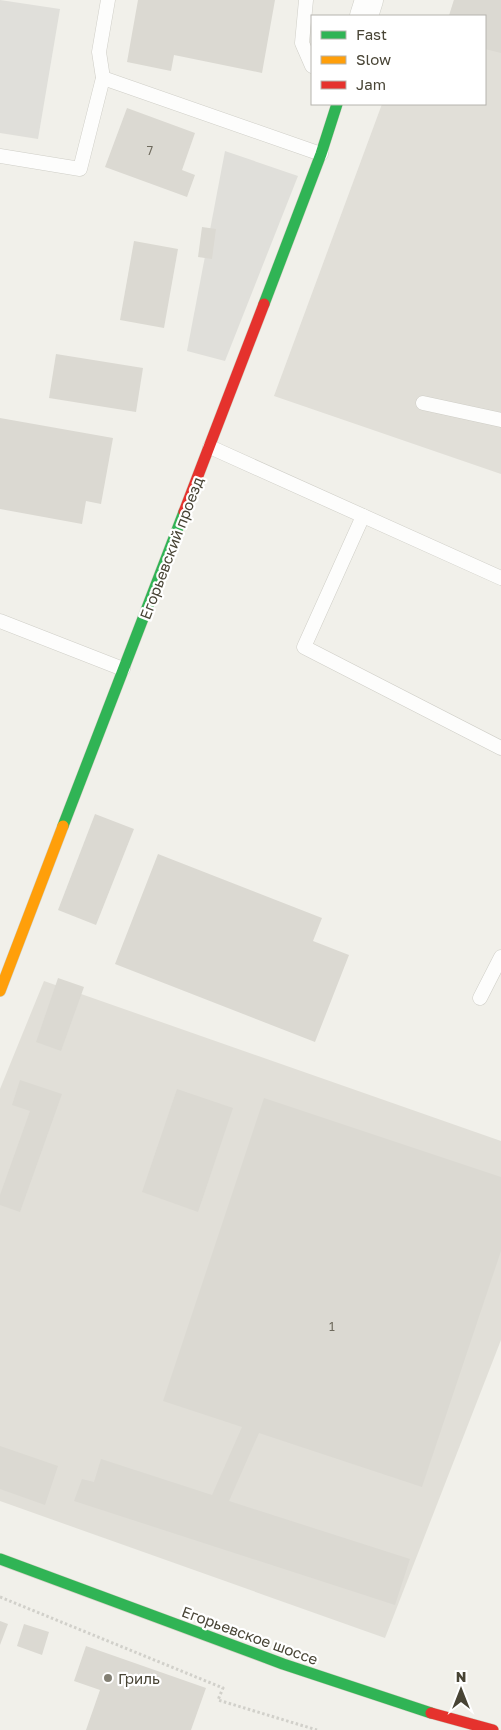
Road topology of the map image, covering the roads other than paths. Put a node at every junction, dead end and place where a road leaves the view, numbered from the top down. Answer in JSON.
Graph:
{"nodes":[{"id":1,"x":107,"y":0,"type":"edge"},
{"id":2,"x":306,"y":0,"type":"edge"},
{"id":3,"x":369,"y":0,"type":"edge"},
{"id":4,"x":364,"y":15,"type":"edge"},
{"id":5,"x":311,"y":64,"type":"edge"},
{"id":6,"x":103,"y":78,"type":"junction"},
{"id":7,"x":333,"y":107,"type":"edge"},
{"id":8,"x":321,"y":154,"type":"junction"},
{"id":9,"x":0,"y":156,"type":"edge"},
{"id":10,"x":423,"y":403,"type":"dead end"},
{"id":11,"x":501,"y":420,"type":"edge"},
{"id":12,"x":210,"y":447,"type":"junction"},
{"id":13,"x":363,"y":516,"type":"junction"},
{"id":14,"x":501,"y":578,"type":"edge"},
{"id":15,"x":0,"y":621,"type":"edge"},
{"id":16,"x":123,"y":669,"type":"junction"},
{"id":17,"x":501,"y":748,"type":"edge"},
{"id":18,"x":501,"y":957,"type":"edge"},
{"id":19,"x":0,"y":991,"type":"edge"},
{"id":20,"x":480,"y":998,"type":"dead end"},
{"id":21,"x":0,"y":1559,"type":"edge"},
{"id":22,"x":493,"y":1730,"type":"edge"}],
"edges":[{"from":1,"to":6,"type":"lane"},
{"from":2,"to":5,"type":"lane"},
{"from":3,"to":4,"type":"street"},
{"from":6,"to":8,"type":"lane"},
{"from":6,"to":9,"type":"lane"},
{"from":7,"to":8,"type":"street","name":"Егорьевский проезд"},
{"from":8,"to":12,"type":"street","name":"Егорьевский проезд"},
{"from":10,"to":11,"type":"lane"},
{"from":12,"to":13,"type":"lane"},
{"from":12,"to":16,"type":"street","name":"Егорьевский проезд"},
{"from":13,"to":14,"type":"lane"},
{"from":13,"to":17,"type":"lane"},
{"from":15,"to":16,"type":"lane"},
{"from":16,"to":19,"type":"street","name":"Егорьевский проезд"},
{"from":18,"to":20,"type":"lane"},
{"from":21,"to":22,"type":"street","name":"Егорьевское шоссе"}]}
